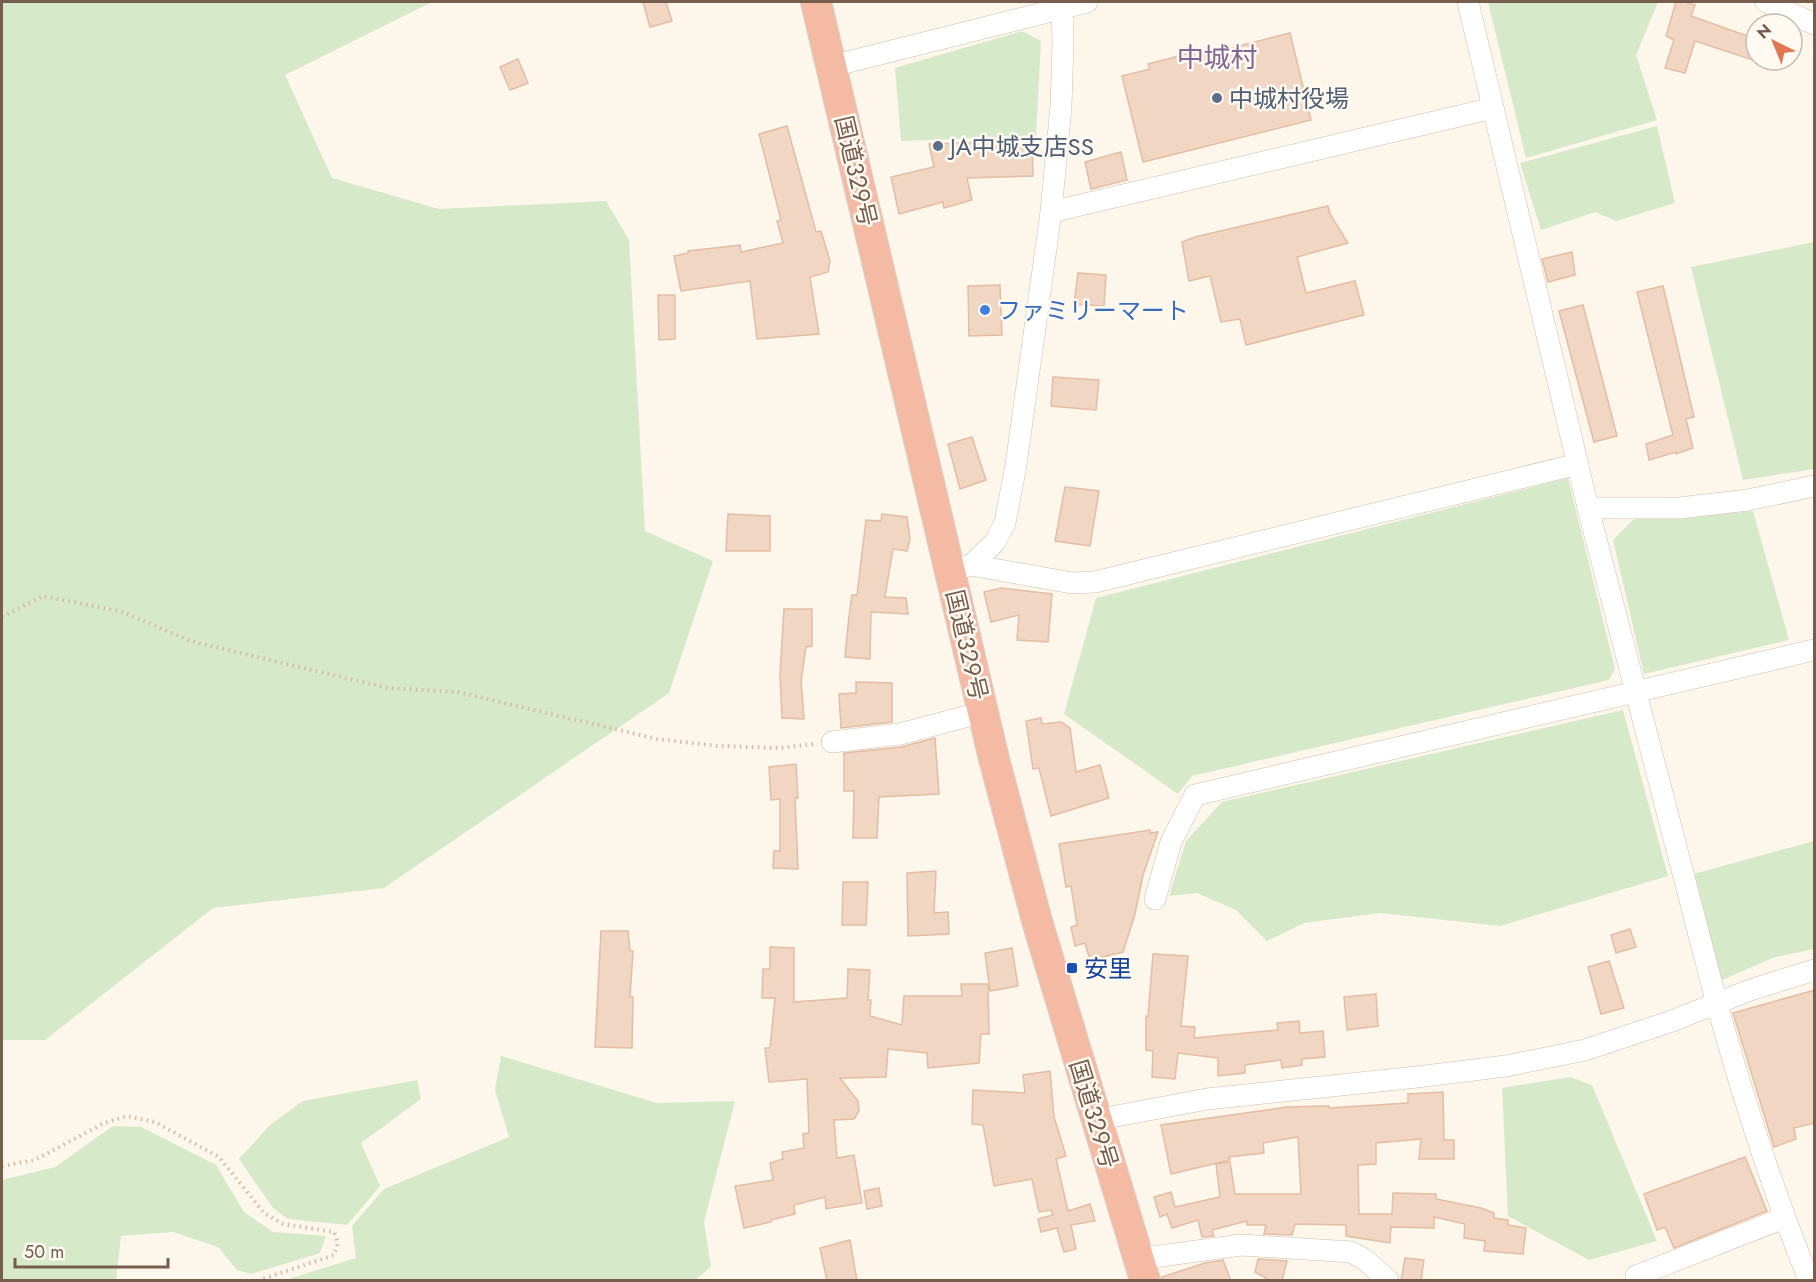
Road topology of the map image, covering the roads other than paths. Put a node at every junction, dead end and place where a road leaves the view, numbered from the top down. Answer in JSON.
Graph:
{"nodes":[{"id":1,"x":816,"y":2,"type":"edge"},
{"id":2,"x":1087,"y":2,"type":"edge"},
{"id":3,"x":1468,"y":2,"type":"edge"},
{"id":4,"x":1766,"y":2,"type":"edge"},
{"id":5,"x":1062,"y":4,"type":"edge"},
{"id":6,"x":1815,"y":24,"type":"edge"},
{"id":7,"x":832,"y":66,"type":"junction"},
{"id":8,"x":1493,"y":108,"type":"junction"},
{"id":9,"x":1051,"y":212,"type":"junction"},
{"id":10,"x":1578,"y":464,"type":"junction"},
{"id":11,"x":1815,"y":486,"type":"edge"},
{"id":12,"x":1588,"y":508,"type":"junction"},
{"id":13,"x":960,"y":568,"type":"junction"},
{"id":14,"x":1815,"y":650,"type":"edge"},
{"id":15,"x":1636,"y":693,"type":"junction"},
{"id":16,"x":983,"y":712,"type":"junction"},
{"id":17,"x":832,"y":742,"type":"road end"},
{"id":18,"x":1155,"y":899,"type":"dead end"},
{"id":19,"x":1815,"y":970,"type":"edge"},
{"id":20,"x":1717,"y":1004,"type":"junction"},
{"id":21,"x":1095,"y":1120,"type":"junction"},
{"id":22,"x":1784,"y":1218,"type":"junction"},
{"id":23,"x":1142,"y":1270,"type":"edge"},
{"id":24,"x":1388,"y":1281,"type":"edge"},
{"id":25,"x":1636,"y":1281,"type":"edge"},
{"id":26,"x":1809,"y":1281,"type":"edge"}],
"edges":[{"from":1,"to":7,"type":"highway","name":"国道329号"},
{"from":2,"to":5,"type":"street"},
{"from":3,"to":8,"type":"street"},
{"from":4,"to":6,"type":"street"},
{"from":5,"to":7,"type":"street"},
{"from":5,"to":9,"type":"street"},
{"from":7,"to":13,"type":"highway","name":"国道329号"},
{"from":8,"to":9,"type":"street"},
{"from":8,"to":10,"type":"street"},
{"from":9,"to":13,"type":"street"},
{"from":10,"to":12,"type":"street"},
{"from":10,"to":13,"type":"street"},
{"from":11,"to":12,"type":"street"},
{"from":12,"to":15,"type":"street"},
{"from":13,"to":16,"type":"highway","name":"国道329号"},
{"from":14,"to":15,"type":"street"},
{"from":15,"to":18,"type":"street"},
{"from":15,"to":20,"type":"street"},
{"from":16,"to":17,"type":"street"},
{"from":16,"to":21,"type":"highway","name":"国道329号"},
{"from":19,"to":20,"type":"street"},
{"from":20,"to":21,"type":"street"},
{"from":20,"to":22,"type":"street"},
{"from":21,"to":23,"type":"highway","name":"国道329号"},
{"from":22,"to":25,"type":"street"},
{"from":22,"to":26,"type":"street"},
{"from":23,"to":24,"type":"street"}]}
